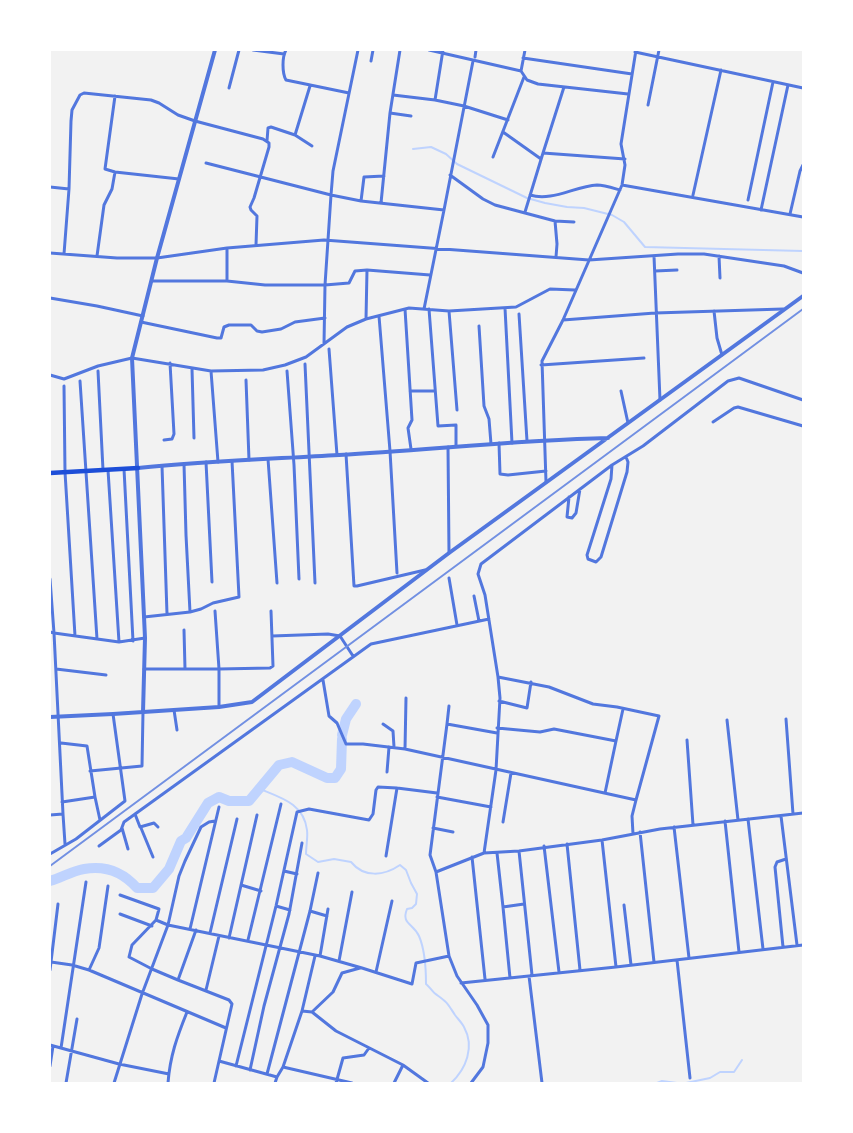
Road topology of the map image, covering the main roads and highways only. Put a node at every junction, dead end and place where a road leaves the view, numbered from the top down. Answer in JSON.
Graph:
{"nodes":[{"id":1,"x":138,"y":468,"type":"road end"},
{"id":2,"x":50,"y":473,"type":"edge"}],
"edges":[{"from":1,"to":2,"type":"main road"}]}
